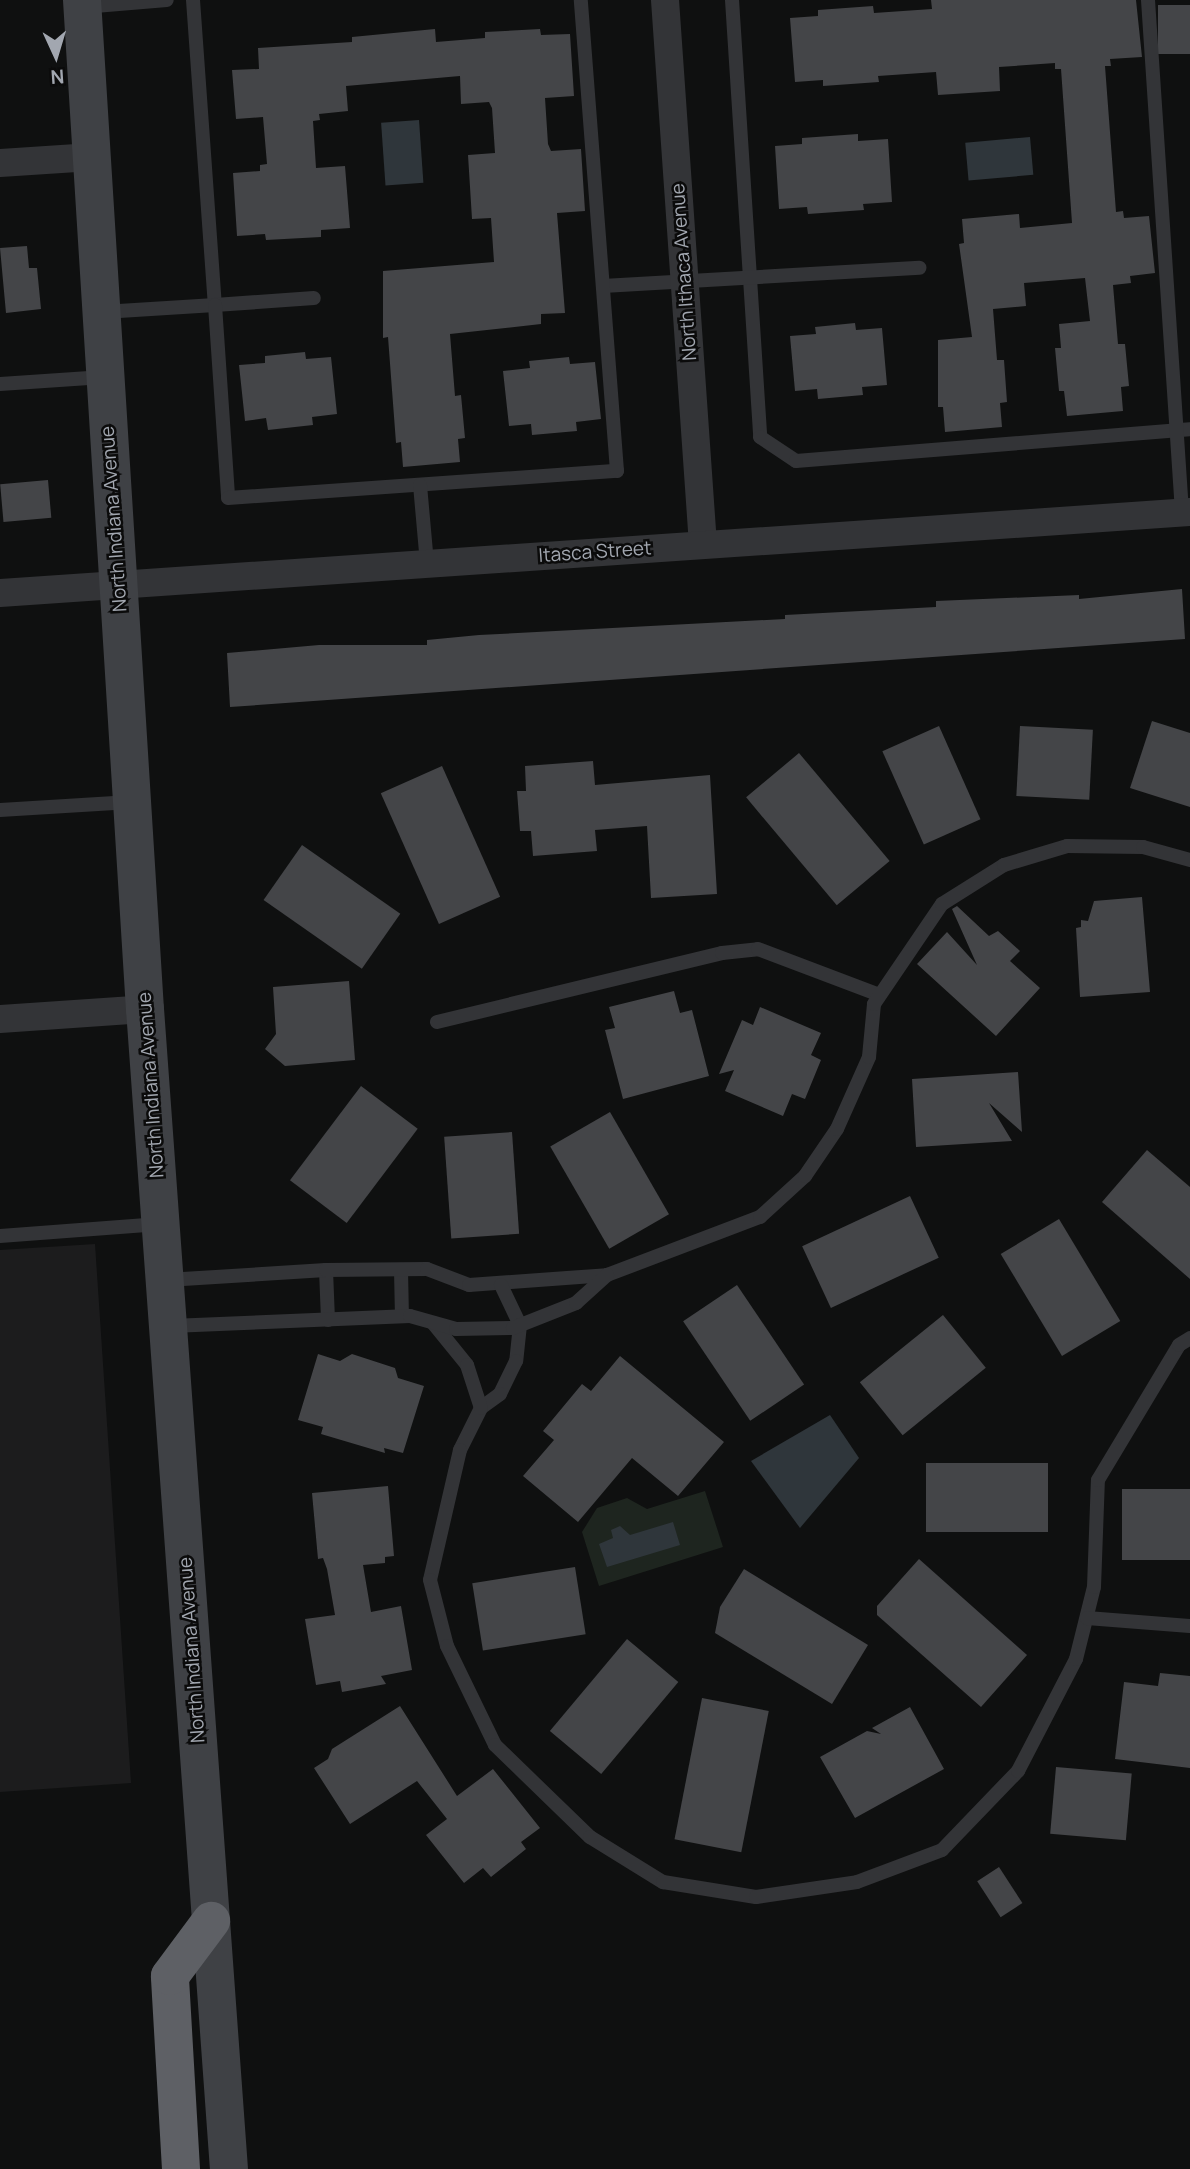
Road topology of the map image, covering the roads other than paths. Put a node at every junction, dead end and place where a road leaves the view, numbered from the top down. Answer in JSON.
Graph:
{"nodes":[{"id":1,"x":167,"y":0,"type":"edge"},
{"id":2,"x":193,"y":0,"type":"edge"},
{"id":3,"x":581,"y":0,"type":"edge"},
{"id":4,"x":665,"y":0,"type":"edge"},
{"id":5,"x":732,"y":0,"type":"edge"},
{"id":6,"x":1148,"y":0,"type":"edge"},
{"id":7,"x":82,"y":4,"type":"edge"},
{"id":8,"x":92,"y":157,"type":"junction"},
{"id":9,"x":0,"y":163,"type":"edge"},
{"id":10,"x":919,"y":268,"type":"dead end"},
{"id":11,"x":750,"y":277,"type":"junction"},
{"id":12,"x":685,"y":280,"type":"junction"},
{"id":13,"x":603,"y":286,"type":"junction"},
{"id":14,"x":314,"y":298,"type":"dead end"},
{"id":15,"x":215,"y":305,"type":"junction"},
{"id":16,"x":102,"y":312,"type":"junction"},
{"id":17,"x":106,"y":377,"type":"junction"},
{"id":18,"x":0,"y":384,"type":"edge"},
{"id":19,"x":1183,"y":429,"type":"edge"},
{"id":20,"x":420,"y":485,"type":"junction"},
{"id":21,"x":1186,"y":512,"type":"edge"},
{"id":22,"x":703,"y":545,"type":"junction"},
{"id":23,"x":427,"y":564,"type":"junction"},
{"id":24,"x":118,"y":585,"type":"junction"},
{"id":25,"x":0,"y":593,"type":"edge"},
{"id":26,"x":132,"y":802,"type":"junction"},
{"id":27,"x":0,"y":810,"type":"edge"},
{"id":28,"x":1190,"y":860,"type":"edge"},
{"id":29,"x":880,"y":995,"type":"junction"},
{"id":30,"x":145,"y":1009,"type":"junction"},
{"id":31,"x":0,"y":1019,"type":"edge"},
{"id":32,"x":437,"y":1022,"type":"dead end"},
{"id":33,"x":161,"y":1224,"type":"junction"},
{"id":34,"x":0,"y":1236,"type":"edge"},
{"id":35,"x":326,"y":1270,"type":"junction"},
{"id":36,"x":401,"y":1270,"type":"junction"},
{"id":37,"x":607,"y":1275,"type":"junction"},
{"id":38,"x":165,"y":1281,"type":"junction"},
{"id":39,"x":501,"y":1285,"type":"junction"},
{"id":40,"x":402,"y":1316,"type":"junction"},
{"id":41,"x":328,"y":1320,"type":"junction"},
{"id":42,"x":433,"y":1322,"type":"junction"},
{"id":43,"x":520,"y":1325,"type":"junction"},
{"id":44,"x":168,"y":1326,"type":"junction"},
{"id":45,"x":1190,"y":1338,"type":"edge"},
{"id":46,"x":481,"y":1408,"type":"junction"},
{"id":47,"x":1087,"y":1618,"type":"junction"},
{"id":48,"x":1190,"y":1626,"type":"edge"},
{"id":49,"x":211,"y":1921,"type":"junction"},
{"id":50,"x":181,"y":2169,"type":"edge"},
{"id":51,"x":229,"y":2169,"type":"edge"}],
"edges":[{"from":1,"to":7,"type":"lane"},
{"from":2,"to":15,"type":"lane"},
{"from":3,"to":13,"type":"lane"},
{"from":4,"to":12,"type":"street","name":"North Ithaca Avenue"},
{"from":5,"to":11,"type":"lane"},
{"from":6,"to":19,"type":"lane"},
{"from":7,"to":8,"type":"main road","name":"North Indiana Avenue"},
{"from":8,"to":9,"type":"street"},
{"from":8,"to":16,"type":"main road","name":"North Indiana Avenue"},
{"from":10,"to":11,"type":"lane"},
{"from":11,"to":12,"type":"lane"},
{"from":11,"to":19,"type":"lane"},
{"from":12,"to":13,"type":"lane"},
{"from":12,"to":22,"type":"street","name":"North Ithaca Avenue"},
{"from":13,"to":20,"type":"lane"},
{"from":14,"to":15,"type":"lane"},
{"from":15,"to":16,"type":"lane"},
{"from":15,"to":20,"type":"lane"},
{"from":16,"to":17,"type":"main road","name":"North Indiana Avenue"},
{"from":17,"to":18,"type":"lane"},
{"from":17,"to":24,"type":"main road","name":"North Indiana Avenue"},
{"from":19,"to":21,"type":"lane"},
{"from":20,"to":23,"type":"lane"},
{"from":21,"to":22,"type":"street","name":"Itasca Street"},
{"from":22,"to":23,"type":"street","name":"Itasca Street"},
{"from":23,"to":24,"type":"street","name":"Itasca Street"},
{"from":24,"to":25,"type":"street","name":"Itasca Street"},
{"from":24,"to":26,"type":"main road","name":"North Indiana Avenue"},
{"from":26,"to":27,"type":"lane"},
{"from":26,"to":30,"type":"main road","name":"North Indiana Avenue"},
{"from":28,"to":29,"type":"lane"},
{"from":29,"to":32,"type":"lane"},
{"from":29,"to":37,"type":"lane"},
{"from":30,"to":31,"type":"street"},
{"from":30,"to":33,"type":"main road","name":"North Indiana Avenue"},
{"from":33,"to":34,"type":"lane"},
{"from":33,"to":38,"type":"main road","name":"North Indiana Avenue"},
{"from":35,"to":36,"type":"lane"},
{"from":35,"to":38,"type":"lane"},
{"from":35,"to":41,"type":"lane"},
{"from":36,"to":39,"type":"lane"},
{"from":36,"to":40,"type":"lane"},
{"from":37,"to":39,"type":"lane"},
{"from":37,"to":43,"type":"lane"},
{"from":38,"to":44,"type":"main road","name":"North Indiana Avenue"},
{"from":39,"to":43,"type":"lane"},
{"from":40,"to":41,"type":"lane"},
{"from":40,"to":42,"type":"lane"},
{"from":41,"to":44,"type":"lane"},
{"from":42,"to":43,"type":"lane"},
{"from":42,"to":46,"type":"lane"},
{"from":43,"to":46,"type":"lane"},
{"from":44,"to":49,"type":"main road","name":"North Indiana Avenue"},
{"from":45,"to":47,"type":"lane"},
{"from":46,"to":47,"type":"lane"},
{"from":47,"to":48,"type":"lane"},
{"from":49,"to":50,"type":"highway"},
{"from":49,"to":51,"type":"main road","name":"North Indiana Avenue"}]}
